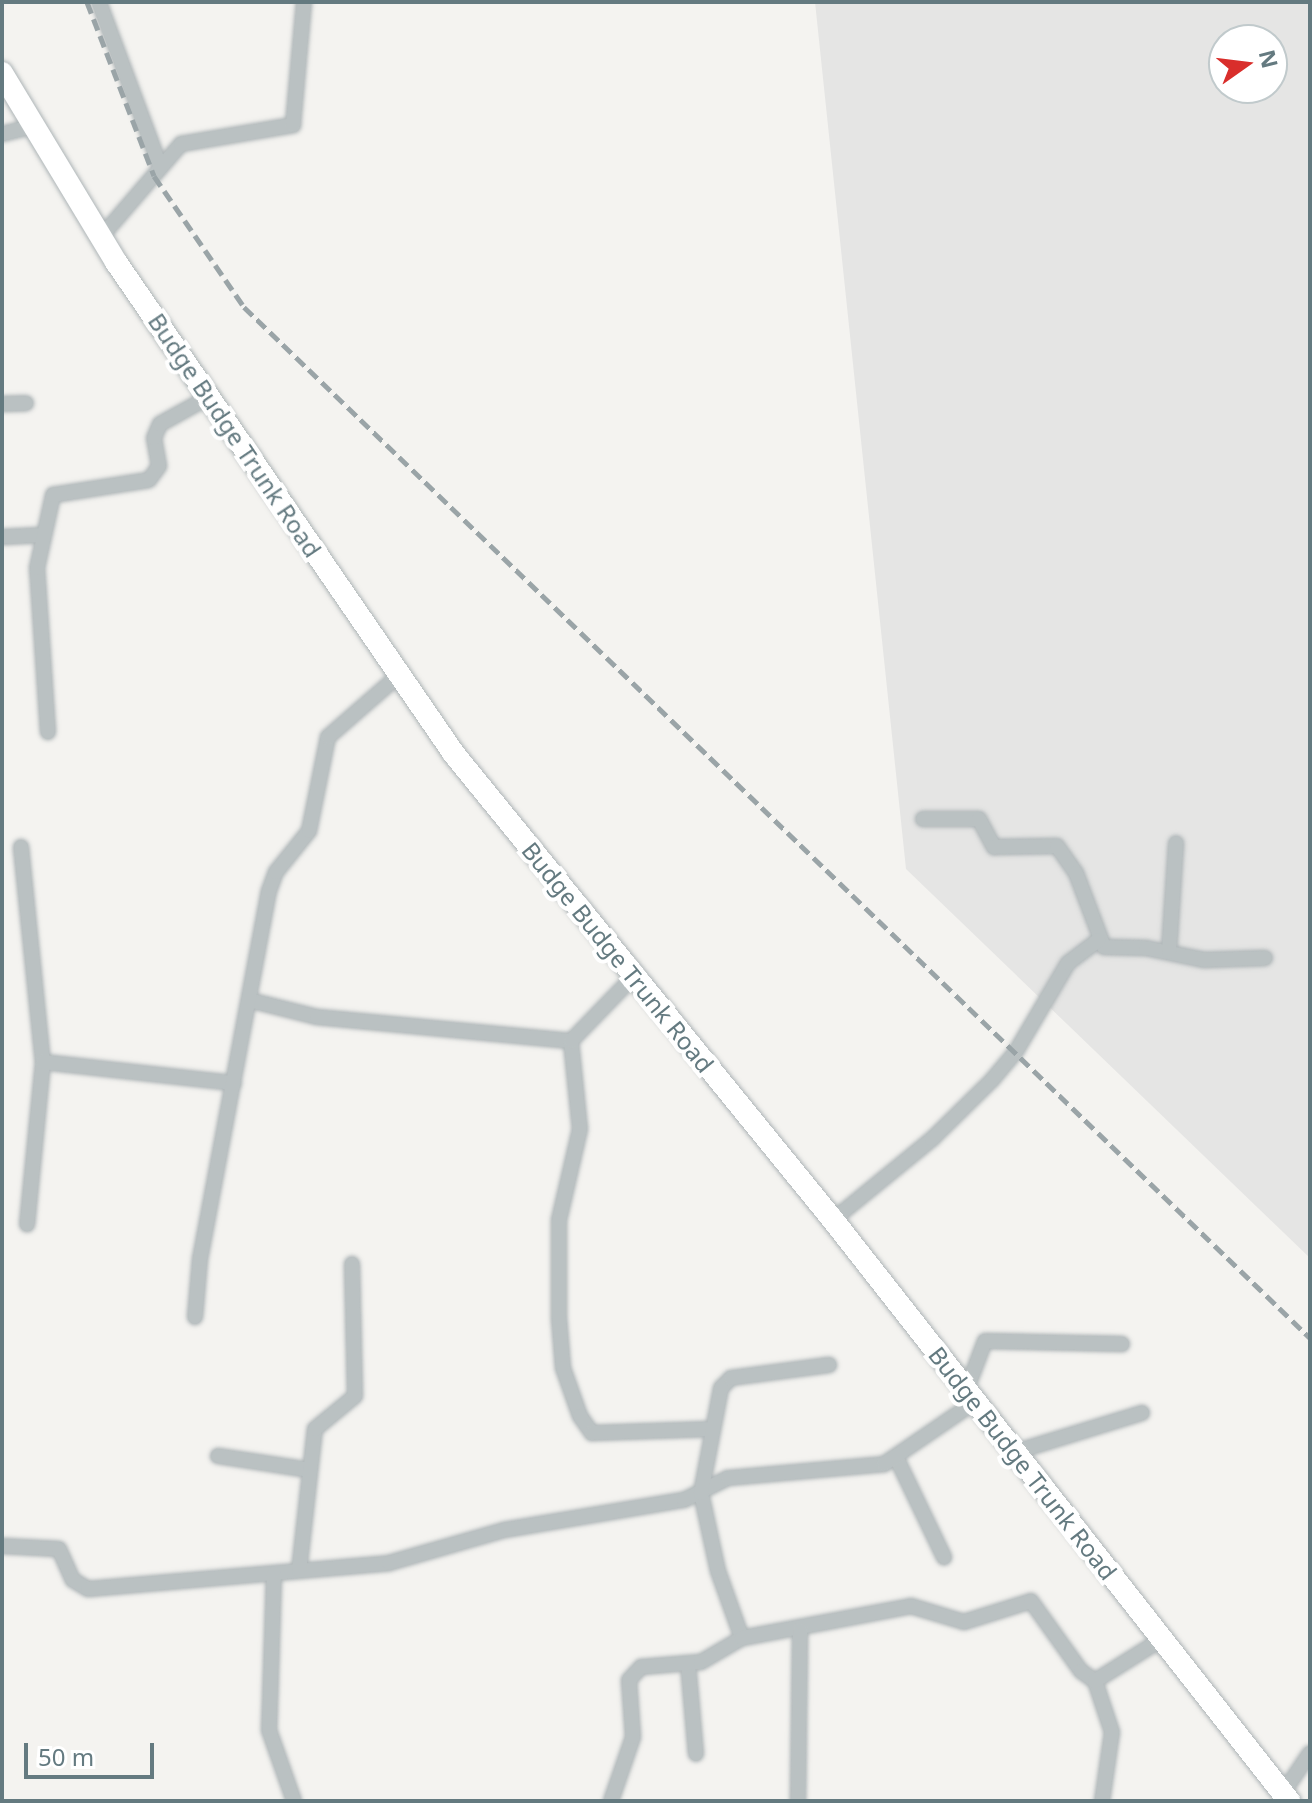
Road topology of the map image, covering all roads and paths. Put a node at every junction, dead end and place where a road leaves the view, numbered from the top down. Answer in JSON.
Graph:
{"nodes":[{"id":1,"x":99,"y":2,"type":"edge"},
{"id":2,"x":304,"y":2,"type":"edge"},
{"id":3,"x":2,"y":73,"type":"edge"},
{"id":4,"x":34,"y":126,"type":"junction"},
{"id":5,"x":2,"y":134,"type":"edge"},
{"id":6,"x":160,"y":166,"type":"junction"},
{"id":7,"x":101,"y":237,"type":"junction"},
{"id":8,"x":209,"y":397,"type":"junction"},
{"id":9,"x":26,"y":403,"type":"dead end"},
{"id":10,"x":2,"y":404,"type":"edge"},
{"id":11,"x":42,"y":535,"type":"junction"},
{"id":12,"x":2,"y":537,"type":"edge"},
{"id":13,"x":399,"y":675,"type":"junction"},
{"id":14,"x":48,"y":732,"type":"dead end"},
{"id":15,"x":923,"y":819,"type":"dead end"},
{"id":16,"x":1176,"y":843,"type":"dead end"},
{"id":17,"x":21,"y":847,"type":"dead end"},
{"id":18,"x":1098,"y":940,"type":"junction"},
{"id":19,"x":1169,"y":952,"type":"junction"},
{"id":20,"x":1265,"y":958,"type":"dead end"},
{"id":21,"x":634,"y":976,"type":"junction"},
{"id":22,"x":249,"y":1000,"type":"junction"},
{"id":23,"x":571,"y":1041,"type":"junction"},
{"id":24,"x":43,"y":1062,"type":"junction"},
{"id":25,"x":234,"y":1083,"type":"junction"},
{"id":26,"x":833,"y":1220,"type":"junction"},
{"id":27,"x":27,"y":1224,"type":"dead end"},
{"id":28,"x":352,"y":1264,"type":"dead end"},
{"id":29,"x":195,"y":1317,"type":"dead end"},
{"id":30,"x":1122,"y":1344,"type":"dead end"},
{"id":31,"x":829,"y":1365,"type":"dead end"},
{"id":32,"x":971,"y":1396,"type":"junction"},
{"id":33,"x":1142,"y":1413,"type":"dead end"},
{"id":34,"x":712,"y":1429,"type":"junction"},
{"id":35,"x":1015,"y":1452,"type":"junction"},
{"id":36,"x":218,"y":1456,"type":"dead end"},
{"id":37,"x":897,"y":1459,"type":"junction"},
{"id":38,"x":309,"y":1470,"type":"junction"},
{"id":39,"x":701,"y":1493,"type":"junction"},
{"id":40,"x":2,"y":1546,"type":"edge"},
{"id":41,"x":944,"y":1557,"type":"dead end"},
{"id":42,"x":299,"y":1571,"type":"junction"},
{"id":43,"x":274,"y":1574,"type":"junction"},
{"id":44,"x":800,"y":1630,"type":"junction"},
{"id":45,"x":742,"y":1638,"type":"junction"},
{"id":46,"x":1162,"y":1639,"type":"junction"},
{"id":47,"x":688,"y":1663,"type":"junction"},
{"id":48,"x":1095,"y":1681,"type":"junction"},
{"id":49,"x":1310,"y":1753,"type":"edge"},
{"id":50,"x":696,"y":1754,"type":"dead end"},
{"id":51,"x":1286,"y":1797,"type":"edge"},
{"id":52,"x":294,"y":1801,"type":"edge"},
{"id":53,"x":611,"y":1801,"type":"edge"},
{"id":54,"x":798,"y":1801,"type":"edge"},
{"id":55,"x":1102,"y":1801,"type":"edge"}],
"edges":[{"from":1,"to":6,"type":"street"},
{"from":2,"to":6,"type":"street"},
{"from":3,"to":4,"type":"main road","name":"Budge Budge Trunk Road"},
{"from":4,"to":5,"type":"street"},
{"from":4,"to":7,"type":"main road","name":"Budge Budge Trunk Road"},
{"from":6,"to":7,"type":"street"},
{"from":7,"to":8,"type":"main road","name":"Budge Budge Trunk Road"},
{"from":8,"to":11,"type":"street"},
{"from":8,"to":13,"type":"main road","name":"Budge Budge Trunk Road"},
{"from":9,"to":10,"type":"street"},
{"from":11,"to":12,"type":"street"},
{"from":11,"to":14,"type":"street"},
{"from":13,"to":21,"type":"main road","name":"Budge Budge Trunk Road"},
{"from":13,"to":22,"type":"street"},
{"from":15,"to":18,"type":"street"},
{"from":16,"to":19,"type":"street"},
{"from":17,"to":24,"type":"street"},
{"from":18,"to":19,"type":"street"},
{"from":18,"to":26,"type":"street"},
{"from":19,"to":20,"type":"street"},
{"from":21,"to":23,"type":"street"},
{"from":21,"to":26,"type":"main road","name":"Budge Budge Trunk Road"},
{"from":22,"to":23,"type":"street"},
{"from":22,"to":25,"type":"street"},
{"from":23,"to":34,"type":"street"},
{"from":24,"to":25,"type":"street"},
{"from":24,"to":27,"type":"street"},
{"from":25,"to":29,"type":"street"},
{"from":26,"to":32,"type":"main road","name":"Budge Budge Trunk Road"},
{"from":28,"to":38,"type":"street"},
{"from":30,"to":32,"type":"street"},
{"from":31,"to":34,"type":"street"},
{"from":32,"to":35,"type":"main road","name":"Budge Budge Trunk Road"},
{"from":32,"to":37,"type":"street"},
{"from":33,"to":35,"type":"street"},
{"from":34,"to":39,"type":"street"},
{"from":35,"to":46,"type":"main road","name":"Budge Budge Trunk Road"},
{"from":36,"to":38,"type":"street"},
{"from":37,"to":39,"type":"street"},
{"from":37,"to":41,"type":"street"},
{"from":38,"to":42,"type":"street"},
{"from":39,"to":42,"type":"street"},
{"from":39,"to":45,"type":"street"},
{"from":40,"to":43,"type":"street"},
{"from":42,"to":43,"type":"street"},
{"from":43,"to":52,"type":"street"},
{"from":44,"to":45,"type":"street"},
{"from":44,"to":48,"type":"street"},
{"from":44,"to":54,"type":"street"},
{"from":45,"to":47,"type":"street"},
{"from":46,"to":48,"type":"street"},
{"from":46,"to":51,"type":"main road","name":"Budge Budge Trunk Road"},
{"from":47,"to":50,"type":"street"},
{"from":47,"to":53,"type":"street"},
{"from":48,"to":55,"type":"street"},
{"from":49,"to":51,"type":"street"}]}
